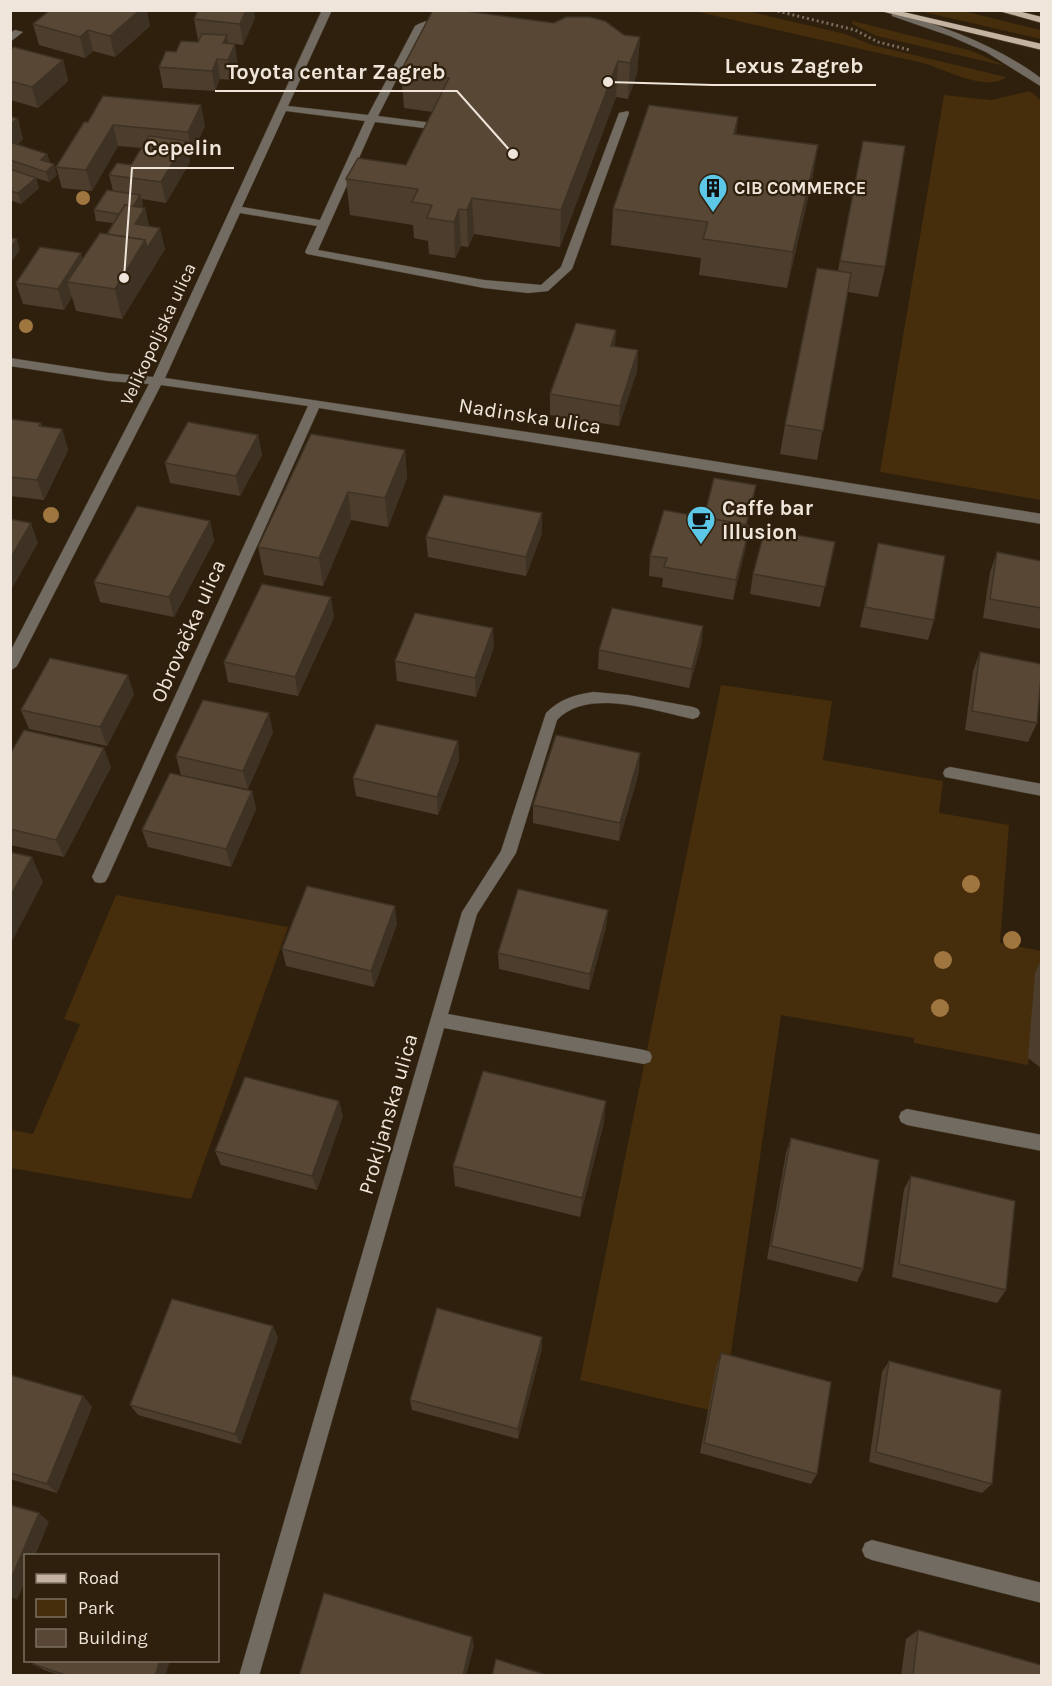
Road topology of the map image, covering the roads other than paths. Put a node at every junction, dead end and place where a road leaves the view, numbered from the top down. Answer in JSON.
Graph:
{"nodes":[{"id":1,"x":327,"y":10,"type":"edge"},
{"id":2,"x":880,"y":10,"type":"edge"},
{"id":3,"x":999,"y":10,"type":"edge"},
{"id":4,"x":895,"y":14,"type":"junction"},
{"id":5,"x":1041,"y":20,"type":"edge"},
{"id":6,"x":463,"y":25,"type":"edge"},
{"id":7,"x":1041,"y":47,"type":"edge"},
{"id":8,"x":1041,"y":84,"type":"edge"},
{"id":9,"x":283,"y":108,"type":"junction"},
{"id":10,"x":624,"y":113,"type":"dead end"},
{"id":11,"x":372,"y":118,"type":"junction"},
{"id":12,"x":440,"y":127,"type":"edge"},
{"id":13,"x":237,"y":209,"type":"junction"},
{"id":14,"x":324,"y":224,"type":"junction"},
{"id":15,"x":10,"y":362,"type":"edge"},
{"id":16,"x":157,"y":381,"type":"junction"},
{"id":17,"x":315,"y":403,"type":"junction"},
{"id":18,"x":1041,"y":519,"type":"edge"},
{"id":19,"x":10,"y":666,"type":"edge"},
{"id":20,"x":693,"y":713,"type":"dead end"},
{"id":21,"x":950,"y":773,"type":"dead end"},
{"id":22,"x":1041,"y":790,"type":"edge"},
{"id":23,"x":100,"y":877,"type":"dead end"},
{"id":24,"x":439,"y":1020,"type":"junction"},
{"id":25,"x":644,"y":1057,"type":"dead end"},
{"id":26,"x":908,"y":1117,"type":"dead end"},
{"id":27,"x":1041,"y":1143,"type":"edge"},
{"id":28,"x":872,"y":1550,"type":"dead end"},
{"id":29,"x":1041,"y":1593,"type":"edge"},
{"id":30,"x":249,"y":1676,"type":"edge"}],
"edges":[{"from":1,"to":9,"type":"street","name":"Velikopoljska ulica"},
{"from":2,"to":4,"type":"main road"},
{"from":3,"to":5,"type":"main road"},
{"from":4,"to":7,"type":"main road"},
{"from":4,"to":8,"type":"street"},
{"from":6,"to":11,"type":"street"},
{"from":9,"to":11,"type":"street"},
{"from":9,"to":13,"type":"street","name":"Velikopoljska ulica"},
{"from":10,"to":14,"type":"street"},
{"from":11,"to":12,"type":"street"},
{"from":11,"to":14,"type":"street"},
{"from":13,"to":14,"type":"street"},
{"from":13,"to":16,"type":"street","name":"Velikopoljska ulica"},
{"from":15,"to":16,"type":"street","name":"Nadinska ulica"},
{"from":16,"to":17,"type":"street","name":"Nadinska ulica"},
{"from":16,"to":19,"type":"street","name":"Velikopoljska ulica"},
{"from":17,"to":18,"type":"street","name":"Nadinska ulica"},
{"from":17,"to":23,"type":"street","name":"Obrovačka ulica"},
{"from":20,"to":24,"type":"street","name":"Prokljanska ulica"},
{"from":21,"to":22,"type":"street"},
{"from":24,"to":25,"type":"street"},
{"from":24,"to":30,"type":"street","name":"Prokljanska ulica"},
{"from":26,"to":27,"type":"street"},
{"from":28,"to":29,"type":"street"}]}
